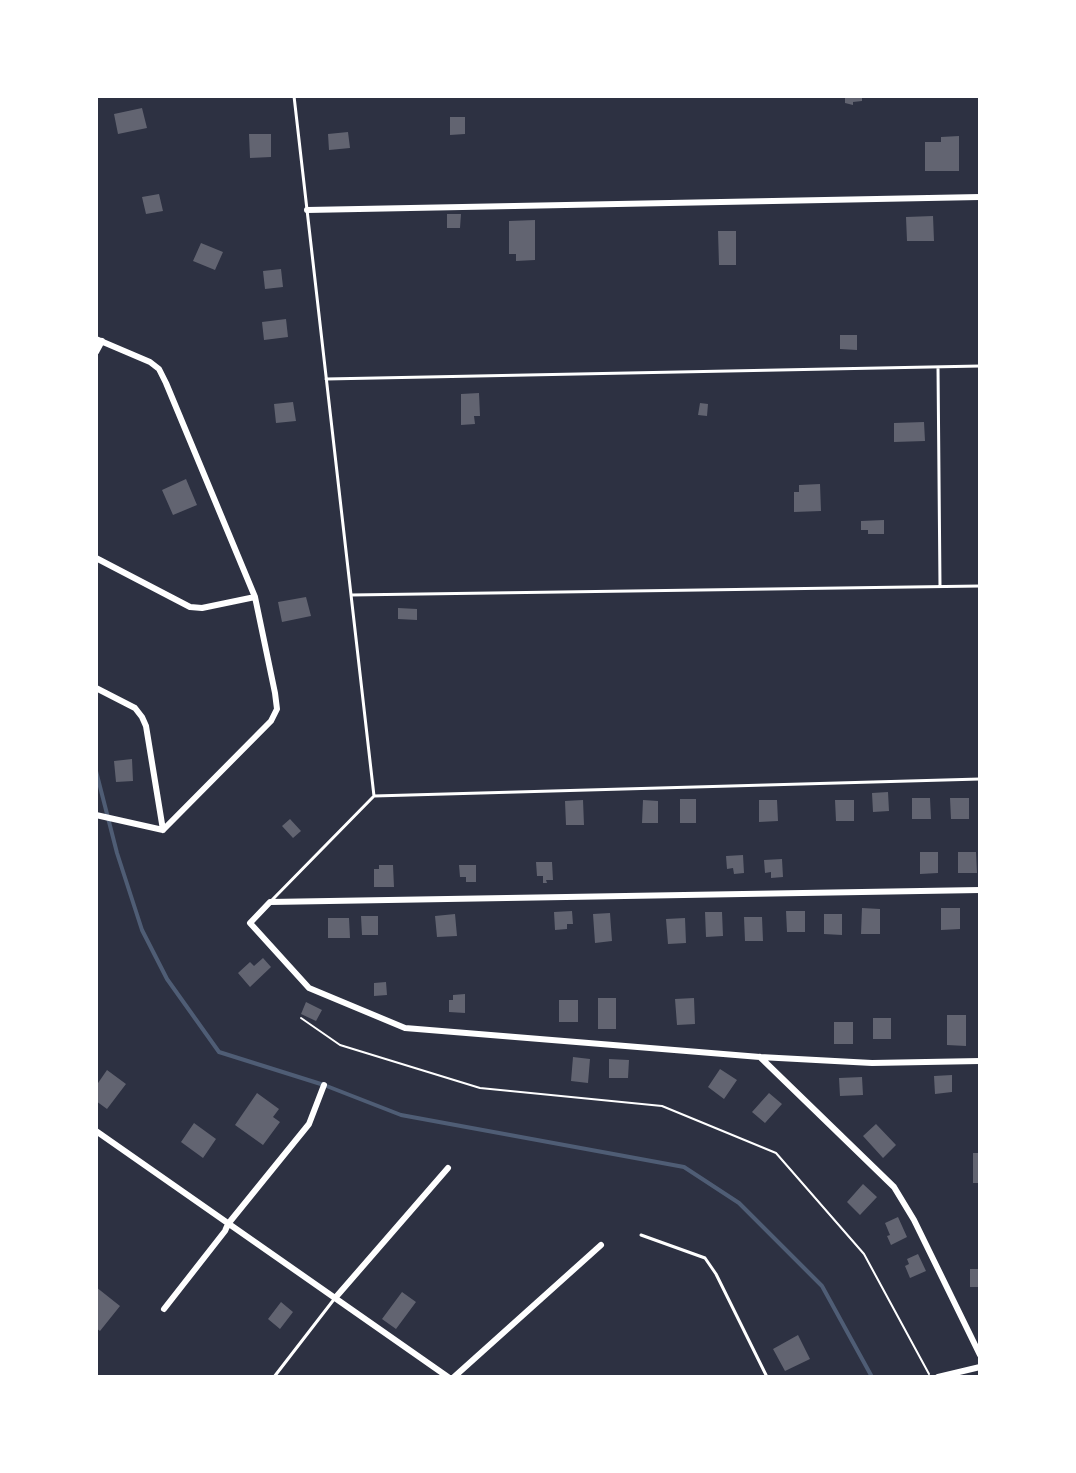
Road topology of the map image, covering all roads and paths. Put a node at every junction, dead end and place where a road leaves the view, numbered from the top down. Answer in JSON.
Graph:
{"nodes":[{"id":1,"x":294,"y":96,"type":"edge"},
{"id":2,"x":980,"y":197,"type":"edge"},
{"id":3,"x":307,"y":210,"type":"junction"},
{"id":4,"x":99,"y":340,"type":"edge"},
{"id":5,"x":96,"y":352,"type":"edge"},
{"id":6,"x":980,"y":366,"type":"edge"},
{"id":7,"x":938,"y":367,"type":"junction"},
{"id":8,"x":326,"y":380,"type":"junction"},
{"id":9,"x":96,"y":558,"type":"edge"},
{"id":10,"x":940,"y":586,"type":"junction"},
{"id":11,"x":980,"y":586,"type":"edge"},
{"id":12,"x":351,"y":595,"type":"junction"},
{"id":13,"x":255,"y":597,"type":"junction"},
{"id":14,"x":96,"y":688,"type":"edge"},
{"id":15,"x":980,"y":779,"type":"edge"},
{"id":16,"x":374,"y":796,"type":"junction"},
{"id":17,"x":96,"y":815,"type":"edge"},
{"id":18,"x":163,"y":830,"type":"junction"},
{"id":19,"x":980,"y":890,"type":"edge"},
{"id":20,"x":270,"y":902,"type":"junction"},
{"id":21,"x":301,"y":1018,"type":"dead end"},
{"id":22,"x":760,"y":1058,"type":"junction"},
{"id":23,"x":980,"y":1061,"type":"edge"},
{"id":24,"x":324,"y":1085,"type":"dead end"},
{"id":25,"x":96,"y":1131,"type":"edge"},
{"id":26,"x":448,"y":1168,"type":"dead end"},
{"id":27,"x":228,"y":1224,"type":"junction"},
{"id":28,"x":641,"y":1235,"type":"dead end"},
{"id":29,"x":602,"y":1245,"type":"dead end"},
{"id":30,"x":336,"y":1297,"type":"junction"},
{"id":31,"x":164,"y":1309,"type":"dead end"},
{"id":32,"x":980,"y":1355,"type":"edge"},
{"id":33,"x":980,"y":1367,"type":"edge"},
{"id":34,"x":274,"y":1377,"type":"edge"},
{"id":35,"x":448,"y":1377,"type":"edge"},
{"id":36,"x":454,"y":1377,"type":"edge"},
{"id":37,"x":767,"y":1377,"type":"edge"},
{"id":38,"x":931,"y":1377,"type":"edge"},
{"id":39,"x":938,"y":1377,"type":"edge"}],
"edges":[{"from":1,"to":3,"type":"lane"},
{"from":2,"to":3,"type":"street"},
{"from":3,"to":8,"type":"lane"},
{"from":4,"to":5,"type":"street"},
{"from":4,"to":13,"type":"street"},
{"from":6,"to":7,"type":"lane"},
{"from":7,"to":8,"type":"lane"},
{"from":7,"to":10,"type":"lane"},
{"from":8,"to":12,"type":"lane"},
{"from":9,"to":13,"type":"street"},
{"from":10,"to":11,"type":"lane"},
{"from":10,"to":12,"type":"lane"},
{"from":12,"to":16,"type":"lane"},
{"from":13,"to":18,"type":"street"},
{"from":14,"to":18,"type":"street"},
{"from":15,"to":16,"type":"lane"},
{"from":16,"to":20,"type":"lane"},
{"from":17,"to":18,"type":"street"},
{"from":19,"to":20,"type":"street"},
{"from":20,"to":22,"type":"street"},
{"from":21,"to":38,"type":"path"},
{"from":22,"to":23,"type":"street"},
{"from":22,"to":32,"type":"street"},
{"from":24,"to":27,"type":"street"},
{"from":25,"to":27,"type":"street"},
{"from":26,"to":30,"type":"street"},
{"from":27,"to":30,"type":"street"},
{"from":27,"to":31,"type":"street"},
{"from":28,"to":37,"type":"lane"},
{"from":29,"to":36,"type":"street"},
{"from":30,"to":34,"type":"lane"},
{"from":30,"to":35,"type":"street"},
{"from":33,"to":39,"type":"street"}]}
